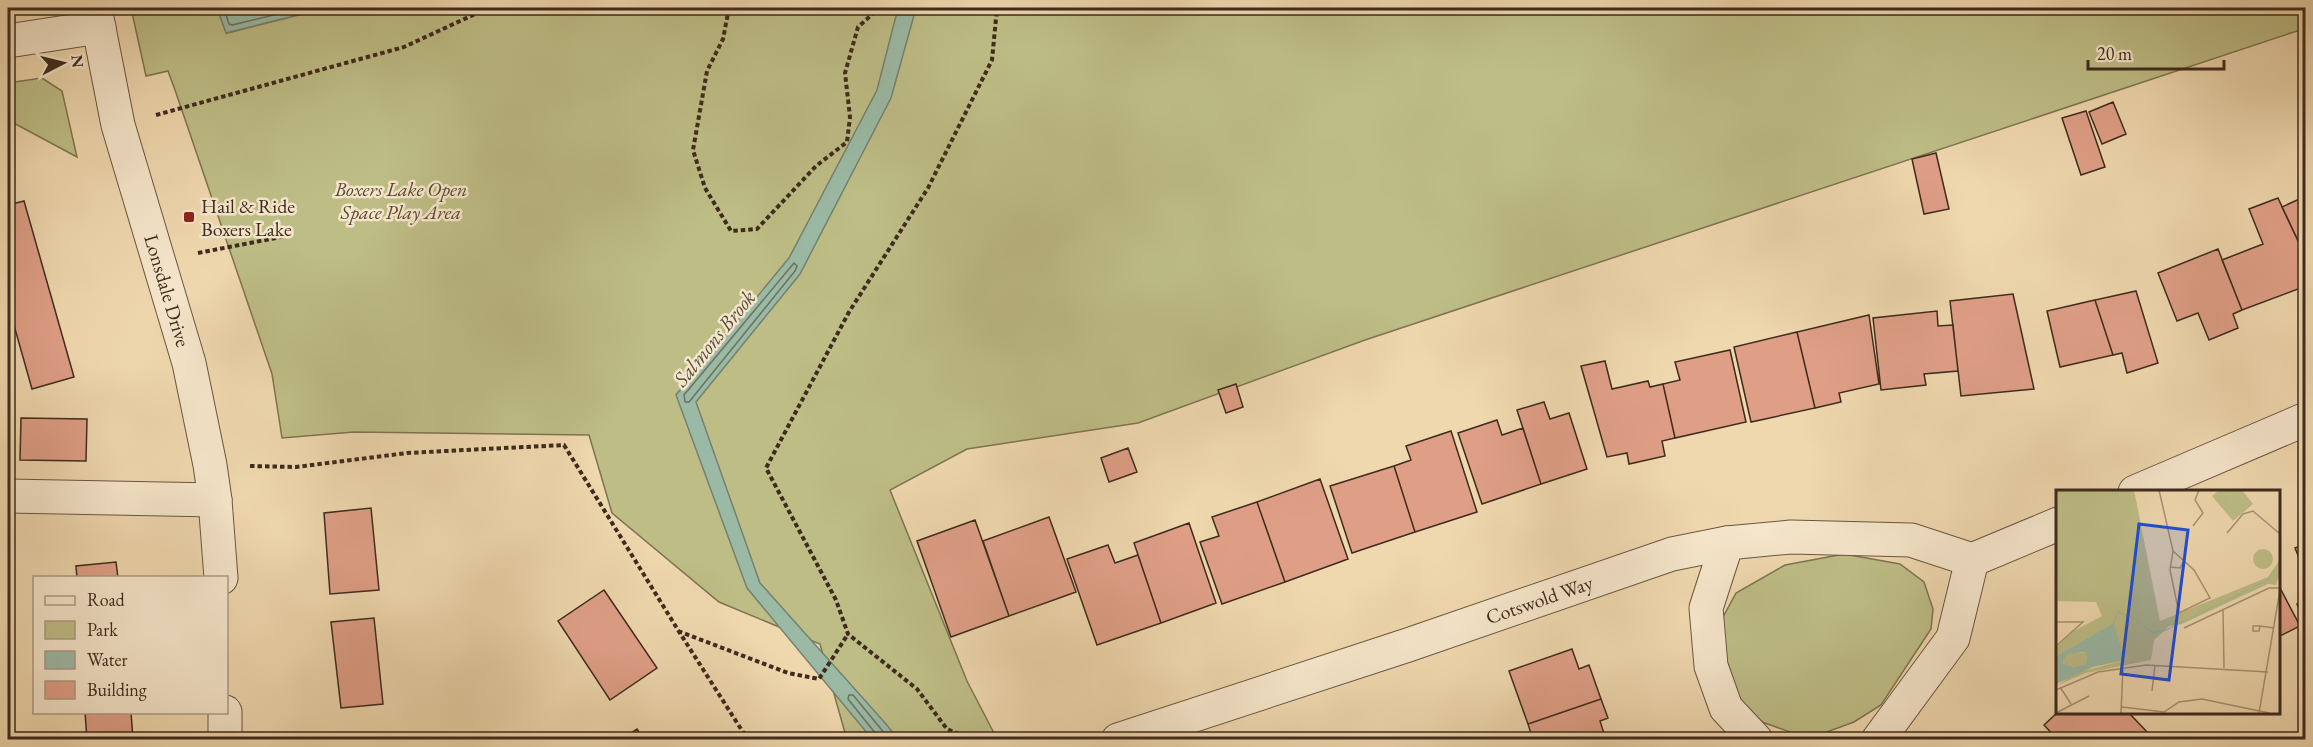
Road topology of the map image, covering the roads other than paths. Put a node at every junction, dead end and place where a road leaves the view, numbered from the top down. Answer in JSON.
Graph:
{"nodes":[{"id":1,"x":97,"y":17,"type":"edge"},
{"id":2,"x":8,"y":41,"type":"edge"},
{"id":3,"x":2306,"y":419,"type":"edge"},
{"id":4,"x":2140,"y":490,"type":"edge"},
{"id":5,"x":8,"y":496,"type":"edge"},
{"id":6,"x":215,"y":500,"type":"junction"},
{"id":7,"x":2056,"y":525,"type":"edge"},
{"id":8,"x":1726,"y":543,"type":"junction"},
{"id":9,"x":1972,"y":560,"type":"junction"},
{"id":10,"x":220,"y":576,"type":"edge"},
{"id":11,"x":225,"y":714,"type":"edge"},
{"id":12,"x":225,"y":740,"type":"edge"},
{"id":13,"x":1118,"y":740,"type":"edge"},
{"id":14,"x":1756,"y":740,"type":"edge"},
{"id":15,"x":1878,"y":740,"type":"edge"}],
"edges":[{"from":1,"to":2,"type":"street"},
{"from":1,"to":6,"type":"street","name":"Lonsdale Drive"},
{"from":3,"to":4,"type":"street"},
{"from":5,"to":6,"type":"street"},
{"from":6,"to":10,"type":"street","name":"Lonsdale Drive"},
{"from":7,"to":9,"type":"street"},
{"from":8,"to":9,"type":"street","name":"Cotswold Way"},
{"from":8,"to":13,"type":"street","name":"Cotswold Way"},
{"from":8,"to":14,"type":"street"},
{"from":9,"to":15,"type":"street"},
{"from":11,"to":12,"type":"street"}]}
